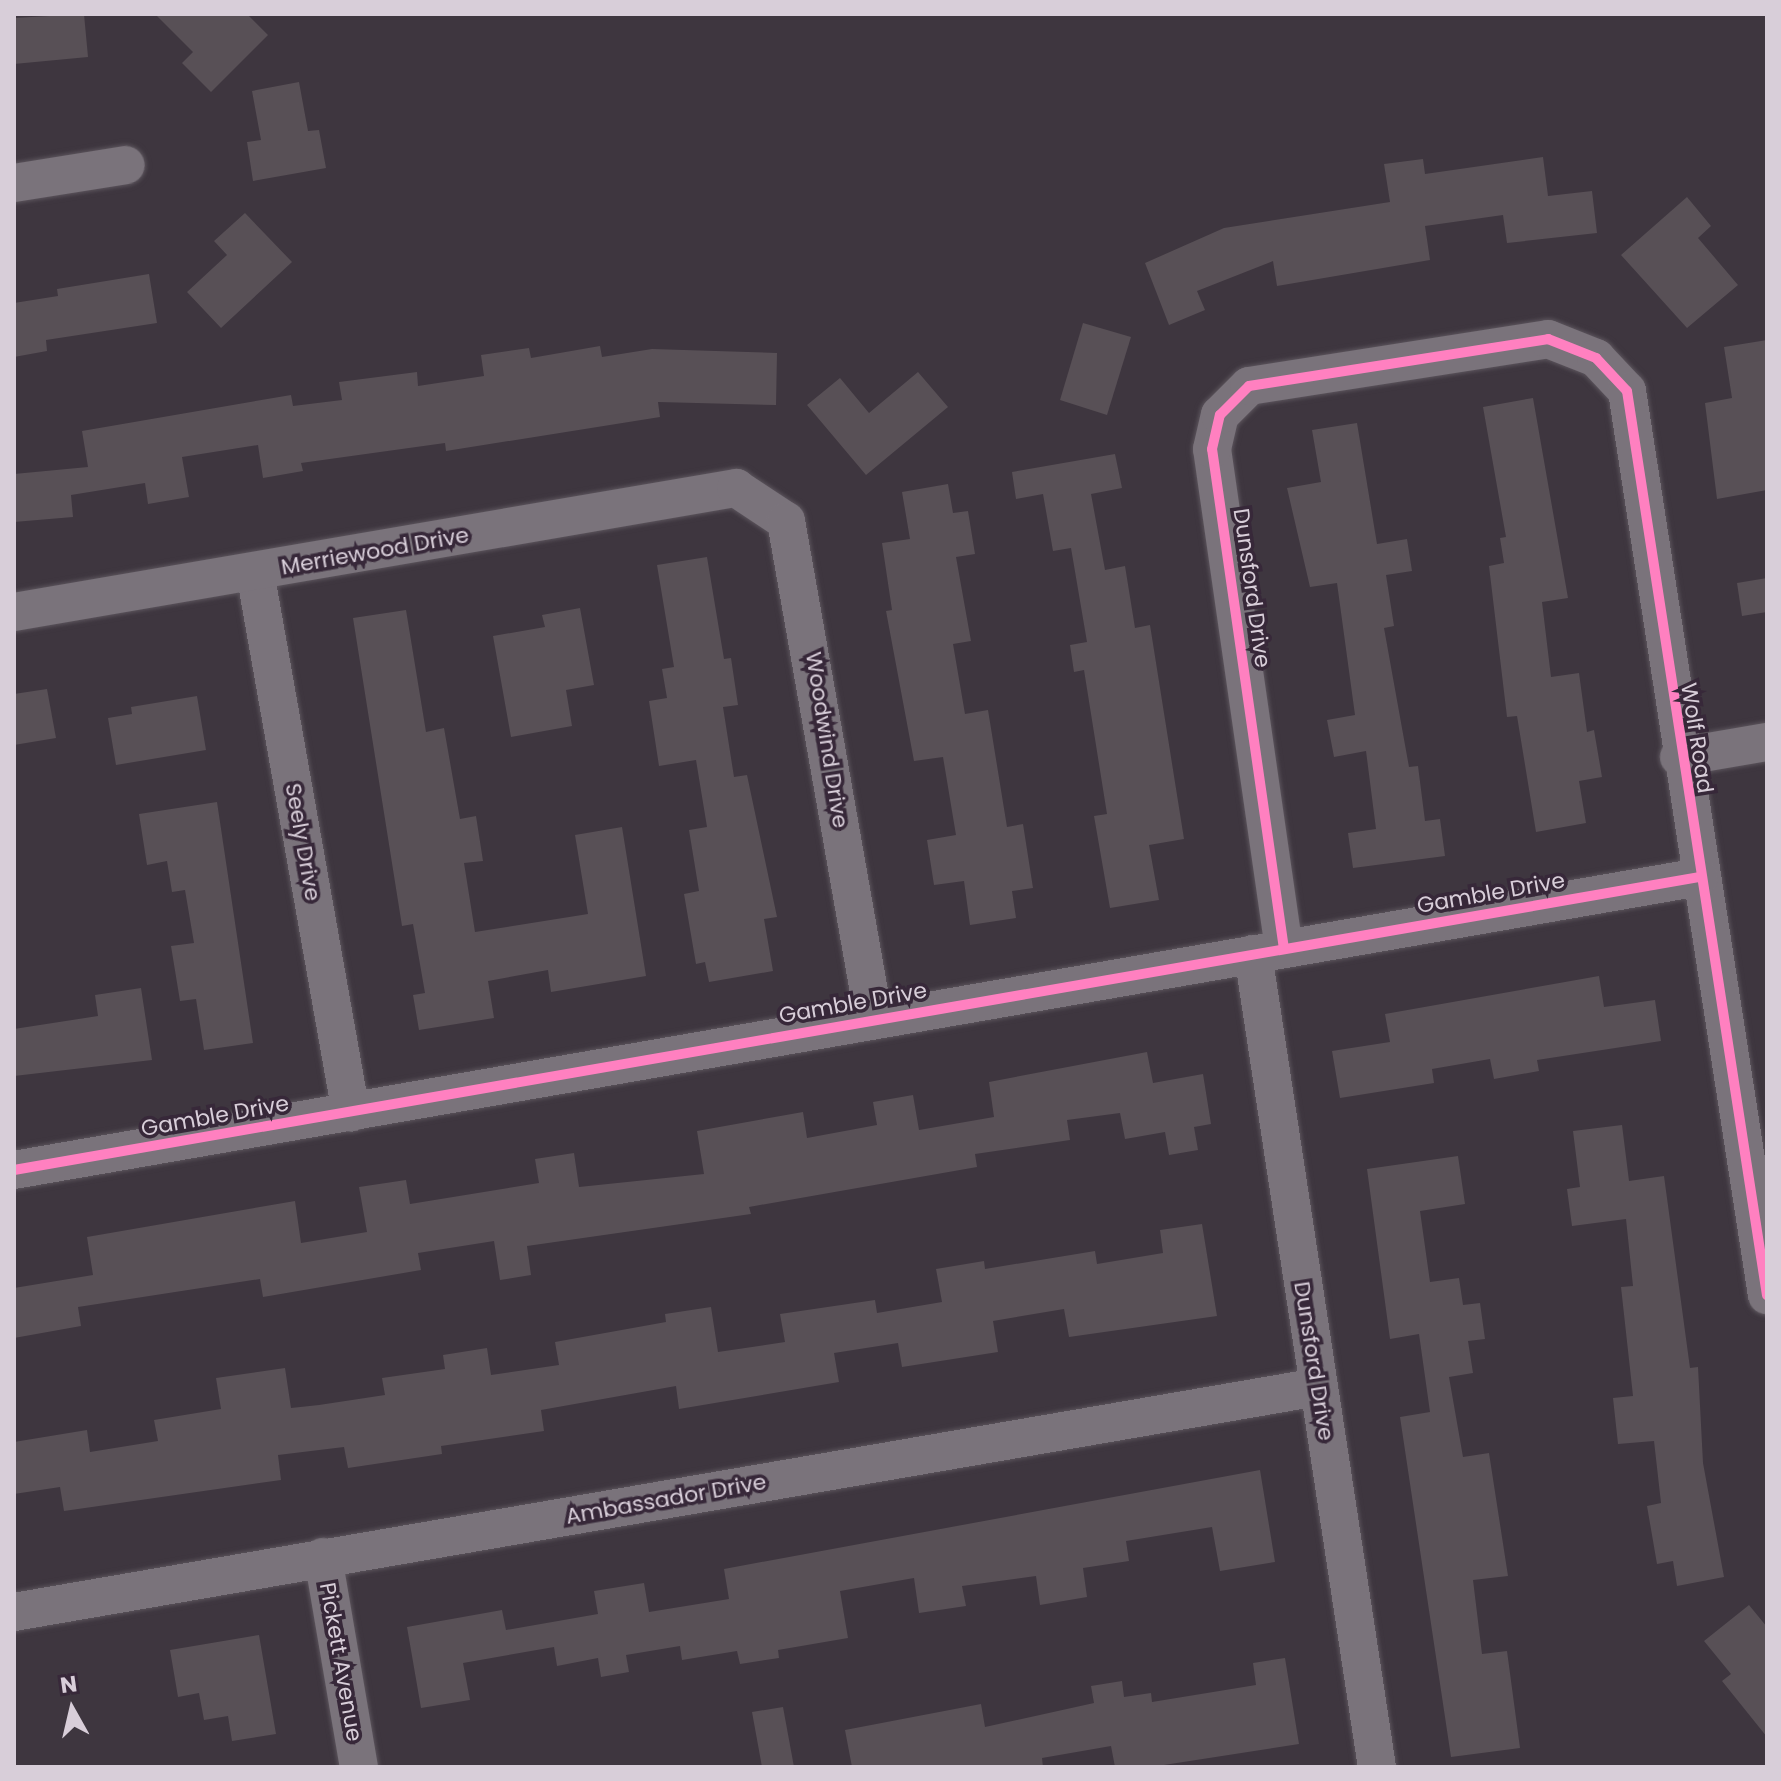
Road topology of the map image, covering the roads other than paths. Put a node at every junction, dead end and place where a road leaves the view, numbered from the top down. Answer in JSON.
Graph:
{"nodes":[{"id":1,"x":126,"y":165,"type":"dead end"},
{"id":2,"x":14,"y":183,"type":"edge"},
{"id":3,"x":1391,"y":364,"type":"joint"},
{"id":4,"x":736,"y":488,"type":"joint"},
{"id":5,"x":255,"y":572,"type":"junction"},
{"id":6,"x":14,"y":612,"type":"edge"},
{"id":7,"x":1767,"y":742,"type":"edge"},
{"id":8,"x":1679,"y":757,"type":"junction"},
{"id":9,"x":1699,"y":877,"type":"junction"},
{"id":10,"x":1268,"y":952,"type":"junction"},
{"id":11,"x":874,"y":1020,"type":"junction"},
{"id":12,"x":351,"y":1113,"type":"junction"},
{"id":13,"x":14,"y":1170,"type":"edge"},
{"id":14,"x":1767,"y":1295,"type":"edge"},
{"id":15,"x":1318,"y":1387,"type":"junction"},
{"id":16,"x":323,"y":1557,"type":"junction"},
{"id":17,"x":14,"y":1612,"type":"edge"},
{"id":18,"x":359,"y":1767,"type":"edge"},
{"id":19,"x":1377,"y":1767,"type":"edge"}],
"edges":[{"from":1,"to":2,"type":"street"},
{"from":3,"to":8,"type":"street","name":"Wolf Road"},
{"from":3,"to":10,"type":"street","name":"Dunsford Drive"},
{"from":4,"to":5,"type":"street","name":"Merriewood Drive"},
{"from":4,"to":11,"type":"street","name":"Woodwind Drive"},
{"from":5,"to":6,"type":"street","name":"Merriewood Drive"},
{"from":5,"to":12,"type":"street","name":"Seely Drive"},
{"from":7,"to":8,"type":"street"},
{"from":8,"to":9,"type":"street","name":"Wolf Road"},
{"from":9,"to":10,"type":"street","name":"Gamble Drive"},
{"from":9,"to":14,"type":"street","name":"Wolf Road"},
{"from":10,"to":11,"type":"street","name":"Gamble Drive"},
{"from":10,"to":15,"type":"street","name":"Dunsford Drive"},
{"from":11,"to":12,"type":"street","name":"Gamble Drive"},
{"from":12,"to":13,"type":"street","name":"Gamble Drive"},
{"from":15,"to":16,"type":"street","name":"Ambassador Drive"},
{"from":15,"to":19,"type":"street","name":"Dunsford Drive"},
{"from":16,"to":17,"type":"street","name":"Ambassador Drive"},
{"from":16,"to":18,"type":"street","name":"Pickett Avenue"}]}
